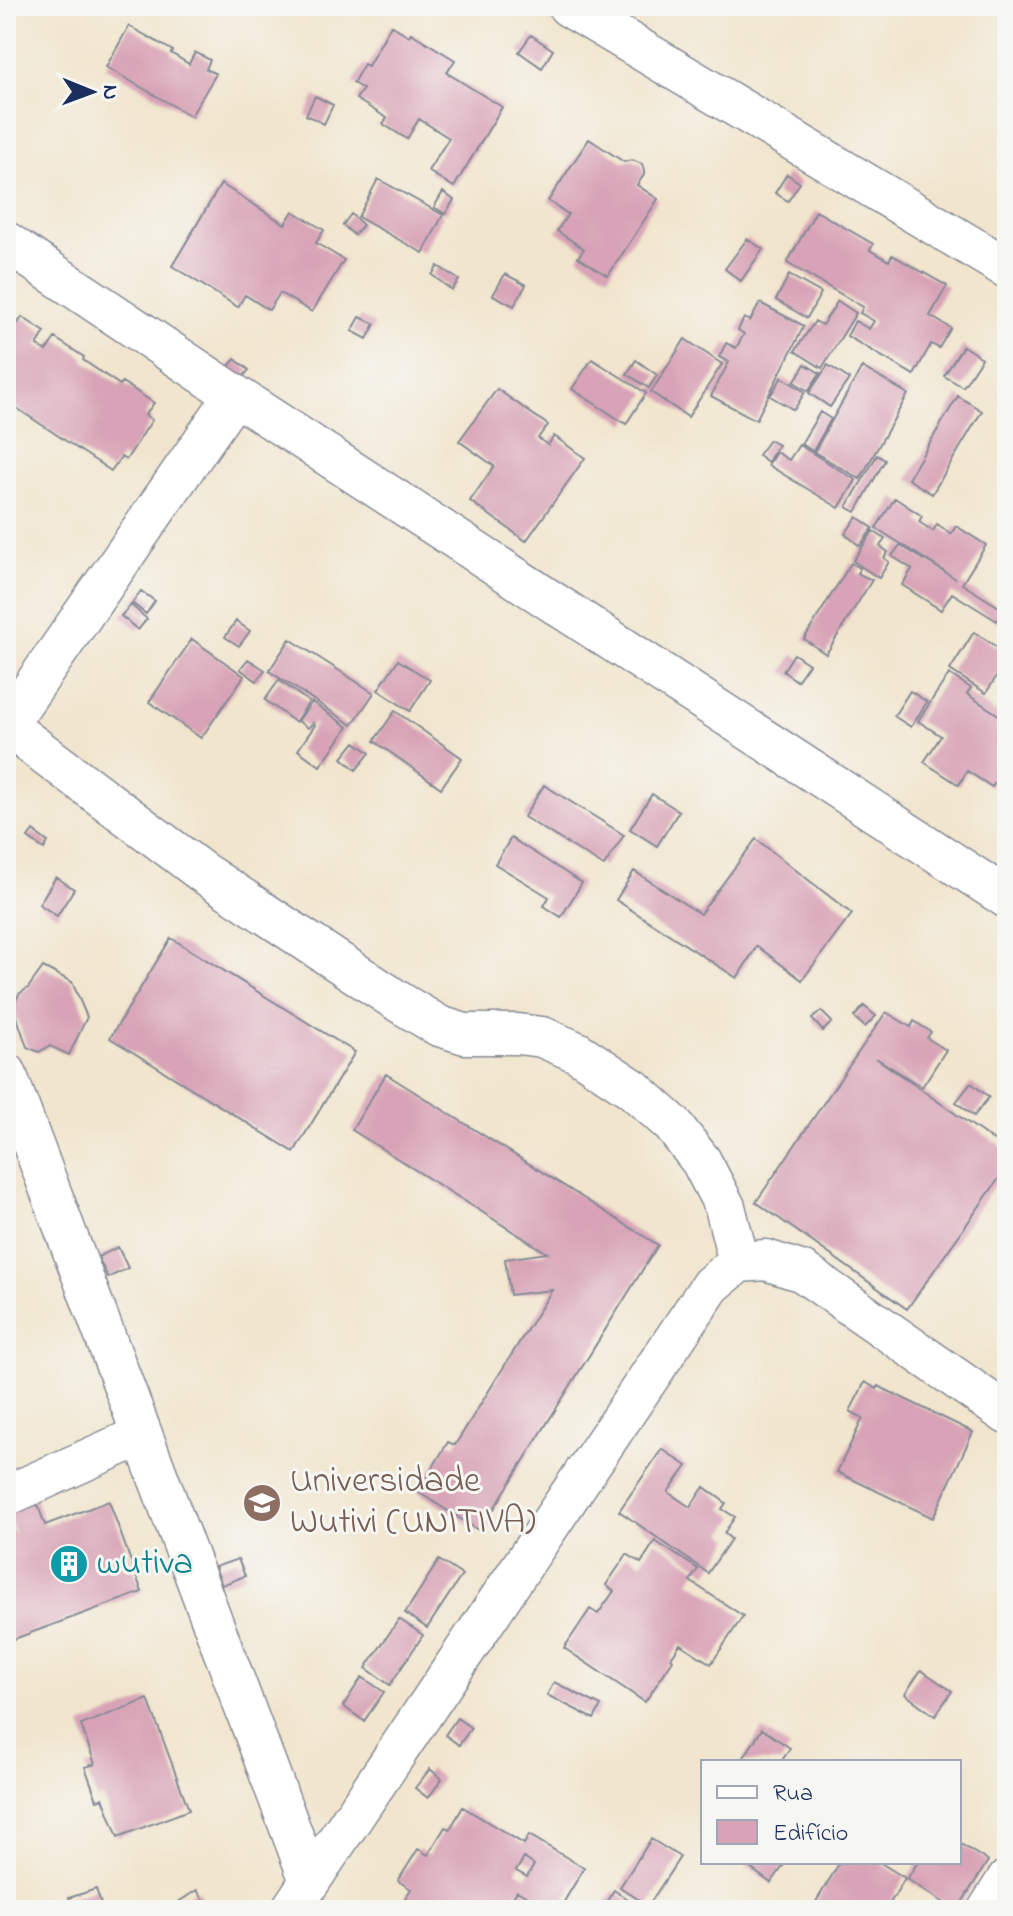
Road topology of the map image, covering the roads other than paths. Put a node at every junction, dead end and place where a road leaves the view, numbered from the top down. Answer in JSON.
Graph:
{"nodes":[{"id":1,"x":568,"y":6,"type":"edge"},
{"id":2,"x":6,"y":242,"type":"edge"},
{"id":3,"x":1007,"y":268,"type":"edge"},
{"id":4,"x":235,"y":395,"type":"junction"},
{"id":5,"x":6,"y":726,"type":"edge"},
{"id":6,"x":1004,"y":890,"type":"edge"},
{"id":7,"x":6,"y":1073,"type":"edge"},
{"id":8,"x":739,"y":1262,"type":"junction"},
{"id":9,"x":1007,"y":1414,"type":"edge"},
{"id":10,"x":142,"y":1435,"type":"junction"},
{"id":11,"x":6,"y":1496,"type":"edge"},
{"id":12,"x":1007,"y":1880,"type":"edge"},
{"id":13,"x":300,"y":1896,"type":"edge"},
{"id":14,"x":988,"y":1910,"type":"edge"}],
"edges":[{"from":1,"to":3,"type":"street"},
{"from":2,"to":4,"type":"street"},
{"from":4,"to":5,"type":"street"},
{"from":4,"to":6,"type":"street"},
{"from":5,"to":8,"type":"street"},
{"from":7,"to":10,"type":"street"},
{"from":8,"to":9,"type":"street"},
{"from":8,"to":13,"type":"street"},
{"from":10,"to":11,"type":"street"},
{"from":10,"to":13,"type":"street"},
{"from":12,"to":14,"type":"street"}]}
